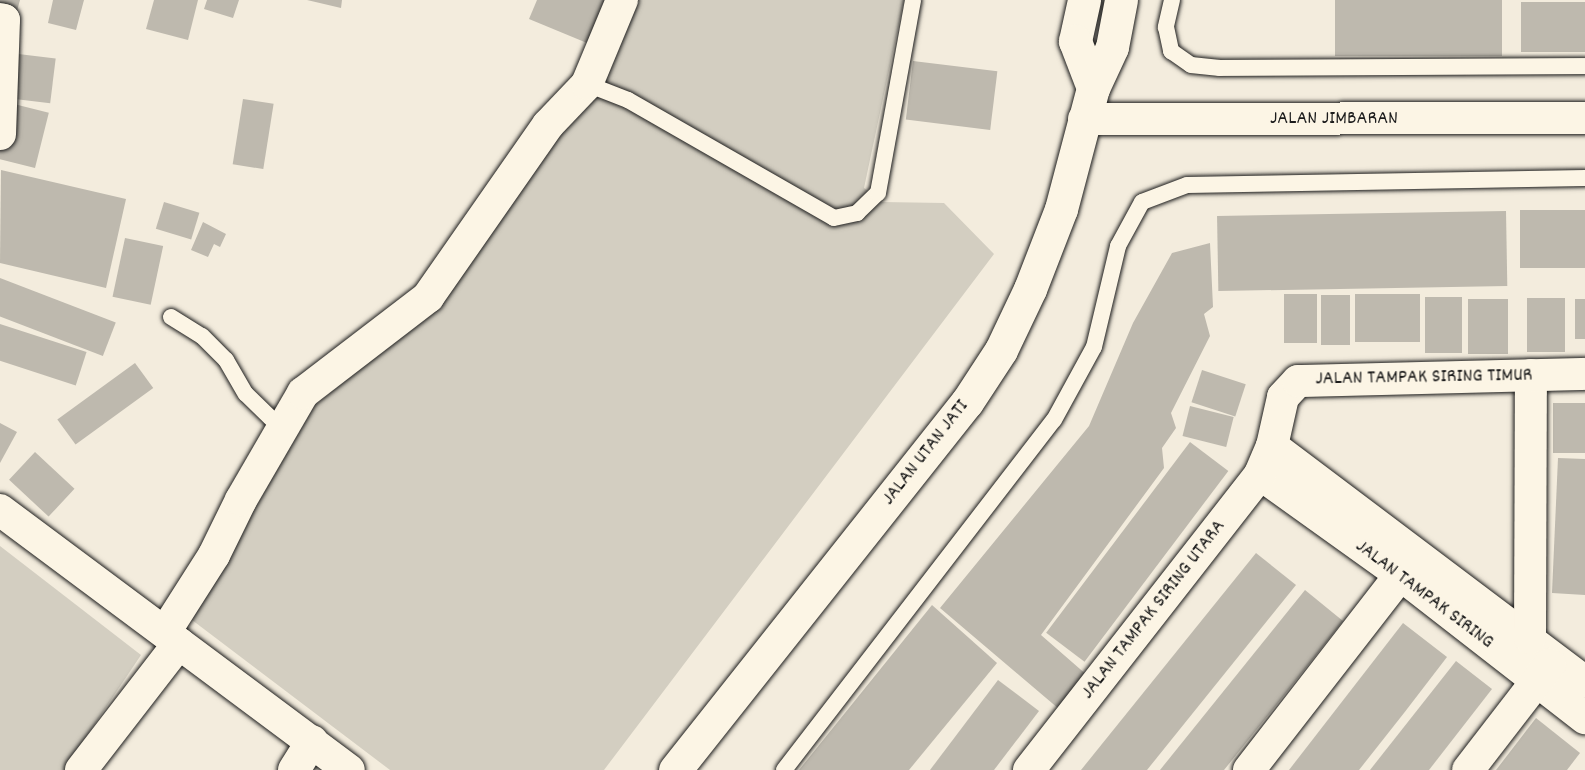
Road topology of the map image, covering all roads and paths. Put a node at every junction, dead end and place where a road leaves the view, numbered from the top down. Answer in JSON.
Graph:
{"nodes":[{"id":1,"x":622,"y":0,"type":"edge"},
{"id":2,"x":913,"y":0,"type":"edge"},
{"id":3,"x":1084,"y":0,"type":"edge"},
{"id":4,"x":1121,"y":0,"type":"edge"},
{"id":5,"x":1172,"y":0,"type":"edge"},
{"id":6,"x":0,"y":19,"type":"edge"},
{"id":7,"x":1585,"y":66,"type":"edge"},
{"id":8,"x":587,"y":84,"type":"junction"},
{"id":9,"x":1088,"y":104,"type":"junction"},
{"id":10,"x":1585,"y":118,"type":"edge"},
{"id":11,"x":0,"y":134,"type":"edge"},
{"id":12,"x":1585,"y":178,"type":"edge"},
{"id":13,"x":171,"y":317,"type":"dead end"},
{"id":14,"x":1585,"y":374,"type":"edge"},
{"id":15,"x":1531,"y":375,"type":"junction"},
{"id":16,"x":281,"y":428,"type":"junction"},
{"id":17,"x":1266,"y":460,"type":"junction"},
{"id":18,"x":0,"y":510,"type":"edge"},
{"id":19,"x":1409,"y":565,"type":"junction"},
{"id":20,"x":172,"y":637,"type":"junction"},
{"id":21,"x":1530,"y":638,"type":"junction"},
{"id":22,"x":1546,"y":670,"type":"junction"},
{"id":23,"x":1585,"y":682,"type":"edge"},
{"id":24,"x":1585,"y":718,"type":"edge"},
{"id":25,"x":312,"y":741,"type":"junction"},
{"id":26,"x":81,"y":770,"type":"edge"},
{"id":27,"x":294,"y":770,"type":"edge"},
{"id":28,"x":349,"y":770,"type":"edge"},
{"id":29,"x":675,"y":770,"type":"edge"},
{"id":30,"x":784,"y":770,"type":"edge"},
{"id":31,"x":1029,"y":770,"type":"edge"},
{"id":32,"x":1249,"y":770,"type":"edge"},
{"id":33,"x":1468,"y":770,"type":"edge"}],
"edges":[{"from":1,"to":8,"type":"street"},
{"from":2,"to":8,"type":"lane"},
{"from":3,"to":9,"type":"main road"},
{"from":4,"to":9,"type":"main road","name":"JALAN UTAN JATI"},
{"from":5,"to":7,"type":"lane"},
{"from":6,"to":11,"type":"street"},
{"from":8,"to":16,"type":"street"},
{"from":9,"to":10,"type":"street","name":"JALAN JIMBARAN"},
{"from":9,"to":29,"type":"main road","name":"JALAN UTAN JATI"},
{"from":12,"to":30,"type":"lane"},
{"from":13,"to":16,"type":"lane"},
{"from":14,"to":15,"type":"street","name":"JALAN TAMPAK SIRING TIMUR"},
{"from":15,"to":17,"type":"street","name":"JALAN TAMPAK SIRING TIMUR"},
{"from":15,"to":21,"type":"street"},
{"from":16,"to":20,"type":"street"},
{"from":17,"to":19,"type":"street","name":"JALAN TAMPAK SIRING"},
{"from":17,"to":31,"type":"street","name":"JALAN TAMPAK SIRING UTARA"},
{"from":18,"to":20,"type":"street"},
{"from":19,"to":21,"type":"street","name":"JALAN TAMPAK SIRING"},
{"from":19,"to":22,"type":"street","name":"JALAN TAMPAK SIRING"},
{"from":19,"to":32,"type":"street"},
{"from":20,"to":25,"type":"street"},
{"from":20,"to":26,"type":"street"},
{"from":21,"to":22,"type":"street","name":"JALAN TAMPAK SIRING"},
{"from":22,"to":23,"type":"street","name":"JALAN TAMPAK SIRING"},
{"from":22,"to":24,"type":"street","name":"JALAN TAMPAK SIRING"},
{"from":22,"to":33,"type":"street"},
{"from":25,"to":27,"type":"street"},
{"from":25,"to":28,"type":"street"}]}
